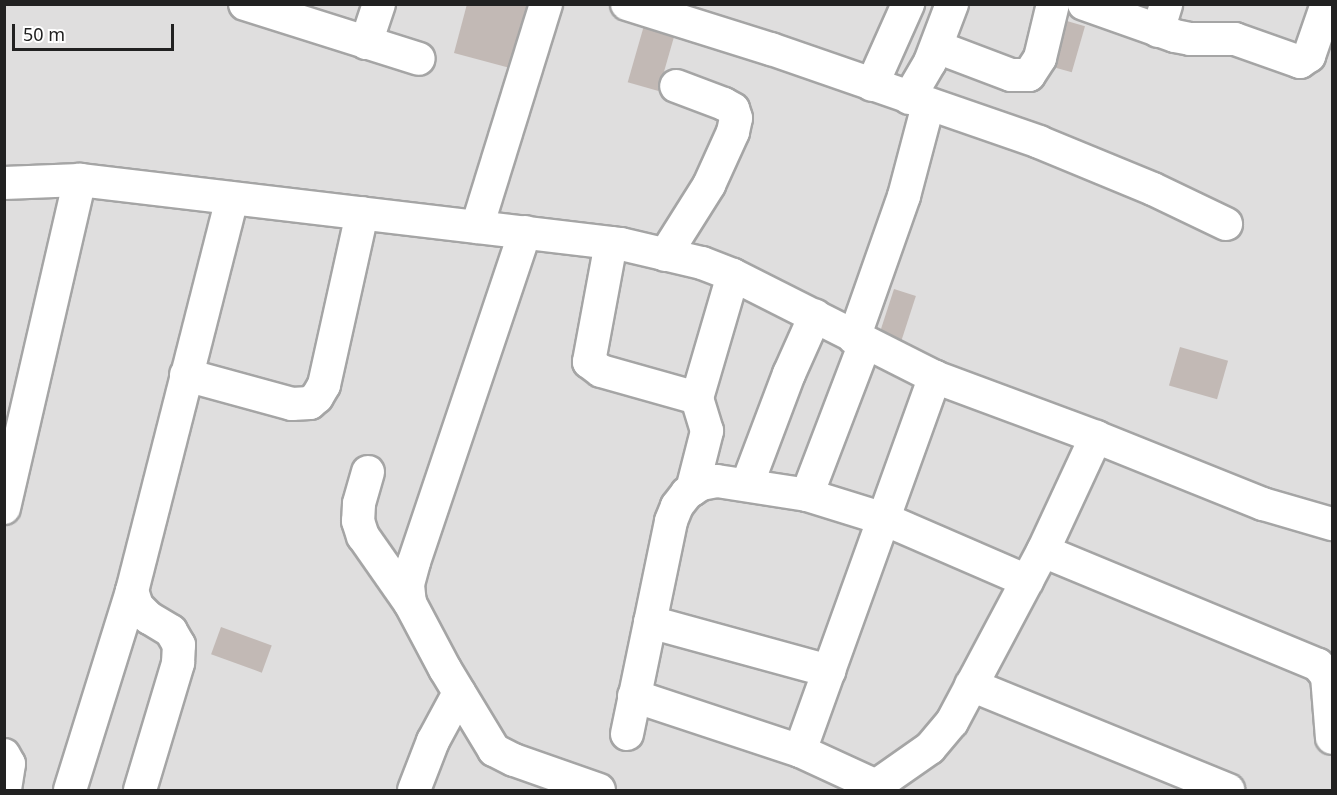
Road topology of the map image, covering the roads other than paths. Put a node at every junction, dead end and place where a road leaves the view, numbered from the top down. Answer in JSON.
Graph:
{"nodes":[{"id":1,"x":245,"y":4,"type":"edge"},
{"id":2,"x":379,"y":4,"type":"edge"},
{"id":3,"x":546,"y":4,"type":"edge"},
{"id":4,"x":627,"y":4,"type":"edge"},
{"id":5,"x":908,"y":4,"type":"edge"},
{"id":6,"x":952,"y":4,"type":"edge"},
{"id":7,"x":1053,"y":4,"type":"edge"},
{"id":8,"x":1084,"y":4,"type":"edge"},
{"id":9,"x":1327,"y":4,"type":"edge"},
{"id":10,"x":1162,"y":18,"type":"edge"},
{"id":11,"x":366,"y":43,"type":"junction"},
{"id":12,"x":937,"y":47,"type":"junction"},
{"id":13,"x":419,"y":59,"type":"dead end"},
{"id":14,"x":872,"y":85,"type":"junction"},
{"id":15,"x":676,"y":87,"type":"dead end"},
{"id":16,"x":918,"y":101,"type":"junction"},
{"id":17,"x":80,"y":180,"type":"junction"},
{"id":18,"x":4,"y":183,"type":"edge"},
{"id":19,"x":232,"y":200,"type":"junction"},
{"id":20,"x":362,"y":213,"type":"junction"},
{"id":21,"x":1226,"y":224,"type":"dead end"},
{"id":22,"x":477,"y":227,"type":"junction"},
{"id":23,"x":525,"y":232,"type":"junction"},
{"id":24,"x":611,"y":243,"type":"junction"},
{"id":25,"x":665,"y":255,"type":"junction"},
{"id":26,"x":733,"y":275,"type":"junction"},
{"id":27,"x":815,"y":316,"type":"junction"},
{"id":28,"x":860,"y":341,"type":"junction"},
{"id":29,"x":186,"y":375,"type":"junction"},
{"id":30,"x":935,"y":377,"type":"junction"},
{"id":31,"x":697,"y":398,"type":"junction"},
{"id":32,"x":1096,"y":437,"type":"junction"},
{"id":33,"x":368,"y":472,"type":"dead end"},
{"id":34,"x":747,"y":485,"type":"junction"},
{"id":35,"x":693,"y":490,"type":"junction"},
{"id":36,"x":807,"y":495,"type":"junction"},
{"id":37,"x":4,"y":508,"type":"edge"},
{"id":38,"x":884,"y":519,"type":"junction"},
{"id":39,"x":1332,"y":524,"type":"edge"},
{"id":40,"x":1043,"y":551,"type":"junction"},
{"id":41,"x":1027,"y":581,"type":"junction"},
{"id":42,"x":132,"y":591,"type":"junction"},
{"id":43,"x":410,"y":603,"type":"junction"},
{"id":44,"x":650,"y":622,"type":"junction"},
{"id":45,"x":829,"y":671,"type":"junction"},
{"id":46,"x":971,"y":686,"type":"junction"},
{"id":47,"x":459,"y":693,"type":"junction"},
{"id":48,"x":634,"y":696,"type":"junction"},
{"id":49,"x":627,"y":734,"type":"dead end"},
{"id":50,"x":1332,"y":738,"type":"edge"},
{"id":51,"x":800,"y":751,"type":"junction"},
{"id":52,"x":4,"y":754,"type":"edge"},
{"id":53,"x":872,"y":788,"type":"edge"},
{"id":54,"x":5,"y":790,"type":"edge"},
{"id":55,"x":70,"y":790,"type":"edge"},
{"id":56,"x":140,"y":790,"type":"edge"},
{"id":57,"x":414,"y":790,"type":"edge"},
{"id":58,"x":599,"y":790,"type":"edge"},
{"id":59,"x":1228,"y":790,"type":"edge"}],
"edges":[{"from":1,"to":11,"type":"street"},
{"from":2,"to":11,"type":"street"},
{"from":3,"to":22,"type":"street"},
{"from":4,"to":14,"type":"street"},
{"from":5,"to":14,"type":"street"},
{"from":6,"to":12,"type":"street"},
{"from":7,"to":12,"type":"street"},
{"from":8,"to":10,"type":"street"},
{"from":9,"to":10,"type":"street"},
{"from":11,"to":13,"type":"street"},
{"from":12,"to":16,"type":"street"},
{"from":14,"to":16,"type":"street"},
{"from":15,"to":25,"type":"street"},
{"from":16,"to":21,"type":"street"},
{"from":16,"to":28,"type":"street"},
{"from":17,"to":18,"type":"street"},
{"from":17,"to":19,"type":"street"},
{"from":17,"to":37,"type":"street"},
{"from":19,"to":20,"type":"street"},
{"from":19,"to":29,"type":"street"},
{"from":20,"to":22,"type":"street"},
{"from":20,"to":29,"type":"street"},
{"from":22,"to":23,"type":"street"},
{"from":23,"to":24,"type":"street"},
{"from":23,"to":43,"type":"street"},
{"from":24,"to":25,"type":"street"},
{"from":24,"to":31,"type":"street"},
{"from":25,"to":26,"type":"street"},
{"from":26,"to":27,"type":"street"},
{"from":26,"to":31,"type":"street"},
{"from":27,"to":28,"type":"street"},
{"from":27,"to":34,"type":"street"},
{"from":28,"to":30,"type":"street"},
{"from":28,"to":36,"type":"street"},
{"from":29,"to":42,"type":"street"},
{"from":30,"to":32,"type":"street"},
{"from":30,"to":38,"type":"street"},
{"from":31,"to":35,"type":"street"},
{"from":32,"to":39,"type":"street"},
{"from":32,"to":40,"type":"street"},
{"from":33,"to":43,"type":"street"},
{"from":34,"to":35,"type":"street"},
{"from":34,"to":36,"type":"street"},
{"from":35,"to":44,"type":"street"},
{"from":36,"to":38,"type":"street"},
{"from":38,"to":41,"type":"street"},
{"from":38,"to":45,"type":"street"},
{"from":40,"to":41,"type":"street"},
{"from":40,"to":50,"type":"street"},
{"from":41,"to":46,"type":"street"},
{"from":42,"to":55,"type":"street"},
{"from":42,"to":56,"type":"street"},
{"from":43,"to":47,"type":"street"},
{"from":44,"to":45,"type":"street"},
{"from":44,"to":48,"type":"street"},
{"from":45,"to":51,"type":"street"},
{"from":46,"to":53,"type":"street"},
{"from":46,"to":59,"type":"street"},
{"from":47,"to":57,"type":"street"},
{"from":47,"to":58,"type":"street"},
{"from":48,"to":49,"type":"street"},
{"from":48,"to":51,"type":"street"},
{"from":51,"to":53,"type":"street"},
{"from":52,"to":54,"type":"street"}]}
